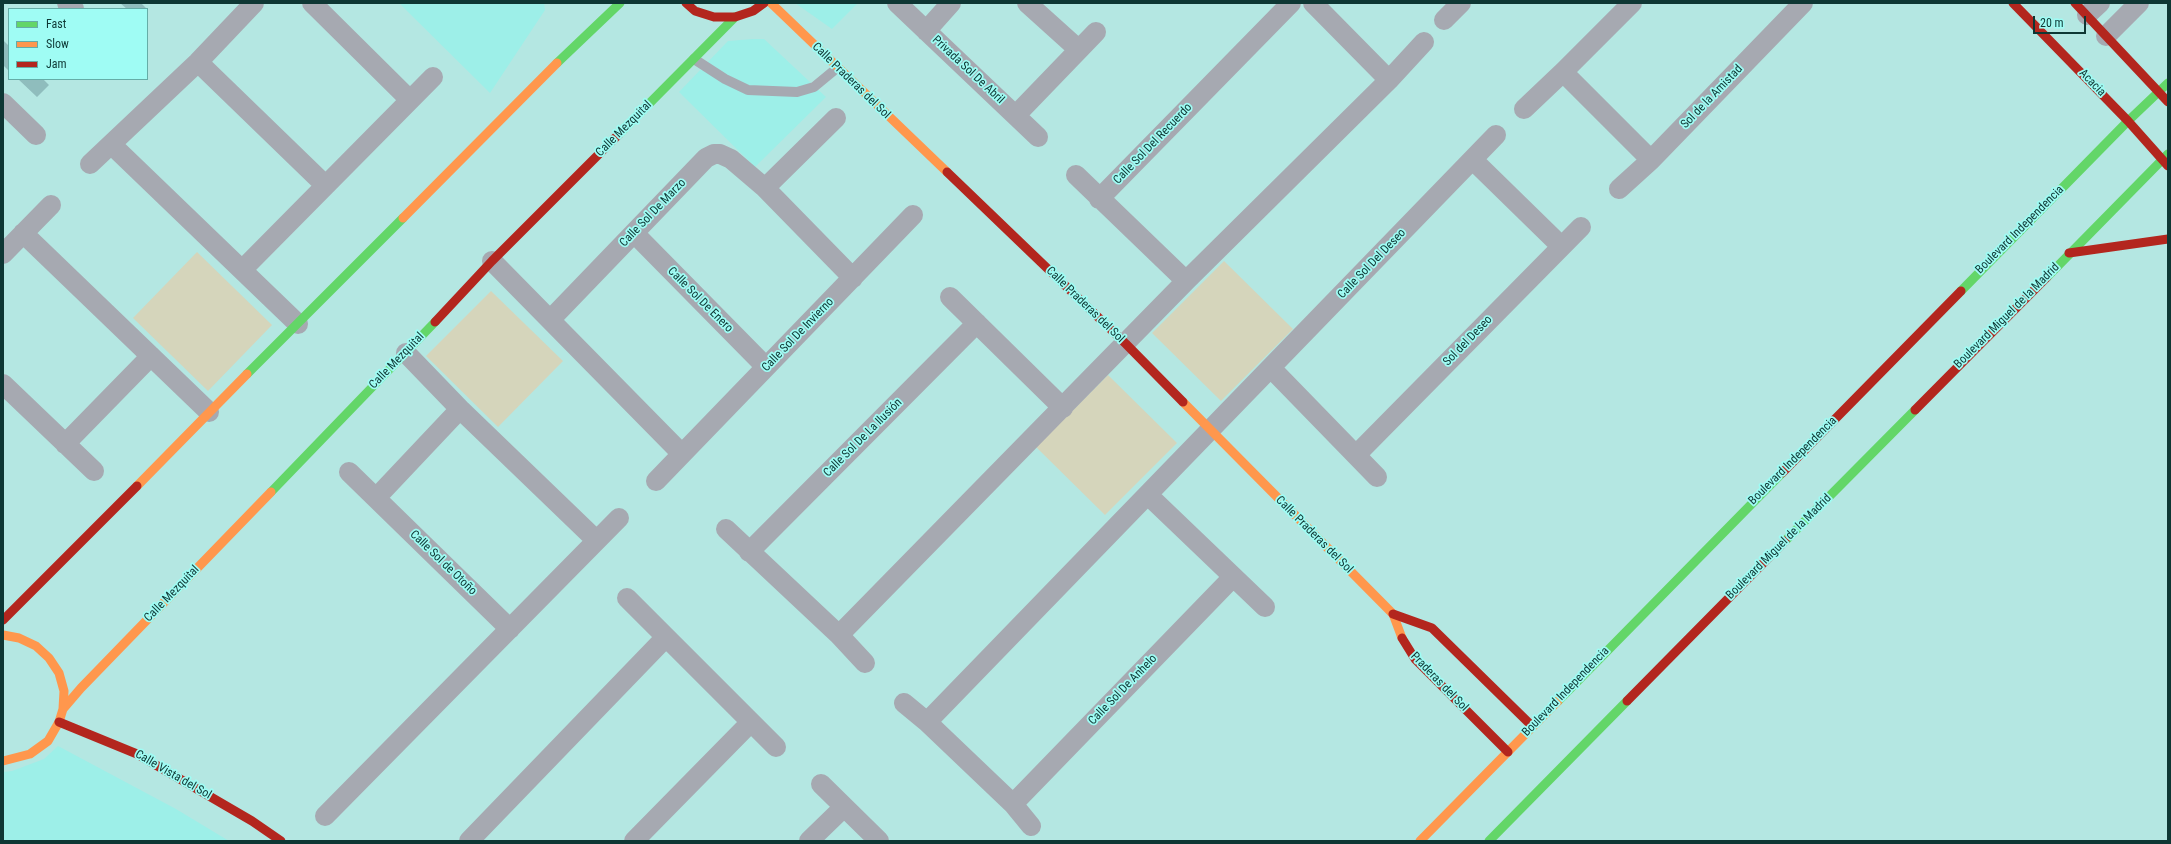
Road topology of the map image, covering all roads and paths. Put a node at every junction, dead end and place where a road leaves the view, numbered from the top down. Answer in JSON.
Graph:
{"nodes":[{"id":1,"x":254,"y":3,"type":"edge"},
{"id":2,"x":312,"y":3,"type":"edge"},
{"id":3,"x":620,"y":3,"type":"edge"},
{"id":4,"x":686,"y":3,"type":"edge"},
{"id":5,"x":764,"y":3,"type":"edge"},
{"id":6,"x":771,"y":3,"type":"edge"},
{"id":7,"x":897,"y":3,"type":"edge"},
{"id":8,"x":951,"y":3,"type":"edge"},
{"id":9,"x":1027,"y":3,"type":"edge"},
{"id":10,"x":1291,"y":3,"type":"edge"},
{"id":11,"x":1313,"y":3,"type":"edge"},
{"id":12,"x":1461,"y":3,"type":"edge"},
{"id":13,"x":1632,"y":3,"type":"edge"},
{"id":14,"x":1804,"y":3,"type":"edge"},
{"id":15,"x":2013,"y":3,"type":"edge"},
{"id":16,"x":2139,"y":3,"type":"edge"},
{"id":17,"x":2087,"y":7,"type":"edge"},
{"id":18,"x":734,"y":17,"type":"junction"},
{"id":19,"x":1444,"y":20,"type":"dead end"},
{"id":20,"x":926,"y":31,"type":"junction"},
{"id":21,"x":1096,"y":32,"type":"dead end"},
{"id":22,"x":2106,"y":36,"type":"junction"},
{"id":23,"x":1424,"y":42,"type":"dead end"},
{"id":24,"x":1078,"y":49,"type":"junction"},
{"id":25,"x":694,"y":59,"type":"junction"},
{"id":26,"x":198,"y":62,"type":"junction"},
{"id":27,"x":837,"y":68,"type":"junction"},
{"id":28,"x":1563,"y":72,"type":"junction"},
{"id":29,"x":433,"y":77,"type":"dead end"},
{"id":30,"x":1389,"y":80,"type":"junction"},
{"id":31,"x":2168,"y":83,"type":"edge"},
{"id":32,"x":2159,"y":92,"type":"junction"},
{"id":33,"x":410,"y":100,"type":"junction"},
{"id":34,"x":2168,"y":102,"type":"edge"},
{"id":35,"x":3,"y":103,"type":"edge"},
{"id":36,"x":1524,"y":109,"type":"dead end"},
{"id":37,"x":1016,"y":115,"type":"junction"},
{"id":38,"x":836,"y":118,"type":"dead end"},
{"id":39,"x":2128,"y":121,"type":"junction"},
{"id":40,"x":36,"y":135,"type":"dead end"},
{"id":41,"x":1496,"y":135,"type":"dead end"},
{"id":42,"x":1038,"y":137,"type":"dead end"},
{"id":43,"x":112,"y":145,"type":"junction"},
{"id":44,"x":1473,"y":160,"type":"junction"},
{"id":45,"x":1650,"y":160,"type":"junction"},
{"id":46,"x":2166,"y":160,"type":"edge"},
{"id":47,"x":90,"y":164,"type":"dead end"},
{"id":48,"x":1076,"y":176,"type":"dead end"},
{"id":49,"x":325,"y":185,"type":"junction"},
{"id":50,"x":765,"y":188,"type":"junction"},
{"id":51,"x":1619,"y":189,"type":"dead end"},
{"id":52,"x":1099,"y":199,"type":"junction"},
{"id":53,"x":51,"y":205,"type":"dead end"},
{"id":54,"x":914,"y":215,"type":"dead end"},
{"id":55,"x":1581,"y":227,"type":"dead end"},
{"id":56,"x":23,"y":233,"type":"junction"},
{"id":57,"x":634,"y":233,"type":"junction"},
{"id":58,"x":2168,"y":240,"type":"edge"},
{"id":59,"x":1561,"y":246,"type":"junction"},
{"id":60,"x":2069,"y":253,"type":"junction"},
{"id":61,"x":3,"y":254,"type":"edge"},
{"id":62,"x":492,"y":261,"type":"junction"},
{"id":63,"x":243,"y":269,"type":"junction"},
{"id":64,"x":853,"y":278,"type":"junction"},
{"id":65,"x":1186,"y":282,"type":"junction"},
{"id":66,"x":950,"y":297,"type":"dead end"},
{"id":67,"x":550,"y":320,"type":"junction"},
{"id":68,"x":977,"y":323,"type":"junction"},
{"id":69,"x":298,"y":324,"type":"junction"},
{"id":70,"x":1126,"y":344,"type":"junction"},
{"id":71,"x":406,"y":353,"type":"junction"},
{"id":72,"x":151,"y":356,"type":"junction"},
{"id":73,"x":766,"y":367,"type":"junction"},
{"id":74,"x":1271,"y":368,"type":"junction"},
{"id":75,"x":3,"y":384,"type":"edge"},
{"id":76,"x":1063,"y":408,"type":"junction"},
{"id":77,"x":460,"y":409,"type":"junction"},
{"id":78,"x":209,"y":412,"type":"junction"},
{"id":79,"x":1210,"y":431,"type":"junction"},
{"id":80,"x":65,"y":444,"type":"junction"},
{"id":81,"x":682,"y":454,"type":"junction"},
{"id":82,"x":1356,"y":456,"type":"junction"},
{"id":83,"x":94,"y":471,"type":"dead end"},
{"id":84,"x":349,"y":472,"type":"dead end"},
{"id":85,"x":1377,"y":477,"type":"dead end"},
{"id":86,"x":656,"y":481,"type":"dead end"},
{"id":87,"x":1148,"y":495,"type":"junction"},
{"id":88,"x":376,"y":498,"type":"junction"},
{"id":89,"x":619,"y":518,"type":"dead end"},
{"id":90,"x":726,"y":529,"type":"dead end"},
{"id":91,"x":596,"y":540,"type":"junction"},
{"id":92,"x":749,"y":552,"type":"junction"},
{"id":93,"x":1233,"y":577,"type":"junction"},
{"id":94,"x":626,"y":598,"type":"dead end"},
{"id":95,"x":1265,"y":607,"type":"dead end"},
{"id":96,"x":1393,"y":614,"type":"junction"},
{"id":97,"x":3,"y":620,"type":"edge"},
{"id":98,"x":510,"y":629,"type":"junction"},
{"id":99,"x":3,"y":635,"type":"edge"},
{"id":100,"x":839,"y":635,"type":"junction"},
{"id":101,"x":666,"y":637,"type":"junction"},
{"id":102,"x":865,"y":663,"type":"dead end"},
{"id":103,"x":904,"y":703,"type":"dead end"},
{"id":104,"x":63,"y":709,"type":"junction"},
{"id":105,"x":59,"y":722,"type":"junction"},
{"id":106,"x":751,"y":722,"type":"junction"},
{"id":107,"x":928,"y":722,"type":"junction"},
{"id":108,"x":1532,"y":726,"type":"junction"},
{"id":109,"x":776,"y":747,"type":"dead end"},
{"id":110,"x":1508,"y":752,"type":"junction"},
{"id":111,"x":3,"y":761,"type":"edge"},
{"id":112,"x":821,"y":784,"type":"dead end"},
{"id":113,"x":1013,"y":804,"type":"junction"},
{"id":114,"x":844,"y":807,"type":"junction"},
{"id":115,"x":325,"y":816,"type":"dead end"},
{"id":116,"x":1031,"y":826,"type":"dead end"},
{"id":117,"x":281,"y":841,"type":"edge"},
{"id":118,"x":469,"y":841,"type":"edge"},
{"id":119,"x":634,"y":841,"type":"edge"},
{"id":120,"x":809,"y":841,"type":"edge"},
{"id":121,"x":879,"y":841,"type":"edge"},
{"id":122,"x":1420,"y":841,"type":"edge"},
{"id":123,"x":1489,"y":841,"type":"edge"}],
"edges":[{"from":1,"to":26,"type":"street"},
{"from":2,"to":33,"type":"street"},
{"from":3,"to":69,"type":"street"},
{"from":4,"to":18,"type":"street"},
{"from":5,"to":18,"type":"street"},
{"from":6,"to":27,"type":"street","name":"Calle Praderas del Sol"},
{"from":7,"to":20,"type":"street","name":"Privada Sol De Abril"},
{"from":8,"to":20,"type":"street"},
{"from":9,"to":24,"type":"street"},
{"from":10,"to":52,"type":"street","name":"Calle Sol Del Recuerdo"},
{"from":11,"to":30,"type":"street"},
{"from":12,"to":19,"type":"street"},
{"from":13,"to":28,"type":"street"},
{"from":14,"to":45,"type":"street","name":"Sol de la Amistad"},
{"from":15,"to":39,"type":"street","name":"Acacia"},
{"from":16,"to":22,"type":"street"},
{"from":17,"to":22,"type":"street"},
{"from":18,"to":25,"type":"street","name":"Calle Mezquital"},
{"from":20,"to":37,"type":"street","name":"Privada Sol De Abril"},
{"from":21,"to":24,"type":"street"},
{"from":22,"to":32,"type":"street"},
{"from":23,"to":30,"type":"street"},
{"from":24,"to":37,"type":"street"},
{"from":25,"to":27,"type":"lane"},
{"from":25,"to":62,"type":"street","name":"Calle Mezquital"},
{"from":26,"to":43,"type":"street"},
{"from":26,"to":49,"type":"street"},
{"from":27,"to":70,"type":"street","name":"Calle Praderas del Sol"},
{"from":28,"to":36,"type":"street"},
{"from":28,"to":45,"type":"street"},
{"from":29,"to":33,"type":"street"},
{"from":30,"to":65,"type":"street"},
{"from":31,"to":32,"type":"street","name":"Boulevard Independencia"},
{"from":32,"to":34,"type":"street"},
{"from":32,"to":39,"type":"street","name":"Boulevard Independencia"},
{"from":33,"to":49,"type":"street"},
{"from":35,"to":40,"type":"street"},
{"from":37,"to":42,"type":"street","name":"Privada Sol De Abril"},
{"from":38,"to":50,"type":"street"},
{"from":39,"to":46,"type":"street","name":"Acacia"},
{"from":39,"to":108,"type":"street","name":"Boulevard Independencia"},
{"from":41,"to":44,"type":"street","name":"Calle Sol Del Deseo"},
{"from":43,"to":47,"type":"street"},
{"from":43,"to":63,"type":"street"},
{"from":44,"to":59,"type":"street"},
{"from":44,"to":74,"type":"street","name":"Calle Sol Del Deseo"},
{"from":45,"to":51,"type":"street","name":"Sol de la Amistad"},
{"from":46,"to":60,"type":"street"},
{"from":48,"to":52,"type":"street"},
{"from":49,"to":63,"type":"street"},
{"from":50,"to":57,"type":"street","name":"Calle Sol De Marzo"},
{"from":50,"to":64,"type":"street","name":"Calle Sol De Marzo"},
{"from":52,"to":65,"type":"street"},
{"from":53,"to":56,"type":"street"},
{"from":54,"to":64,"type":"street","name":"Calle Sol De Invierno"},
{"from":55,"to":59,"type":"street","name":"Sol del Deseo"},
{"from":56,"to":61,"type":"street"},
{"from":56,"to":72,"type":"street"},
{"from":57,"to":67,"type":"street","name":"Calle Sol De Marzo"},
{"from":57,"to":73,"type":"street","name":"Calle Sol De Enero"},
{"from":58,"to":60,"type":"street"},
{"from":59,"to":82,"type":"street","name":"Sol del Deseo"},
{"from":60,"to":123,"type":"street","name":"Boulevard Miguel de la Madrid"},
{"from":62,"to":67,"type":"street"},
{"from":62,"to":71,"type":"street","name":"Calle Mezquital"},
{"from":63,"to":69,"type":"street"},
{"from":64,"to":73,"type":"street","name":"Calle Sol De Invierno"},
{"from":65,"to":70,"type":"street"},
{"from":66,"to":68,"type":"street"},
{"from":67,"to":81,"type":"street"},
{"from":68,"to":76,"type":"street"},
{"from":68,"to":92,"type":"street","name":"Calle Sol De La Ilusión"},
{"from":69,"to":78,"type":"street"},
{"from":70,"to":76,"type":"street"},
{"from":70,"to":79,"type":"street","name":"Calle Praderas del Sol"},
{"from":71,"to":77,"type":"street"},
{"from":71,"to":104,"type":"street","name":"Calle Mezquital"},
{"from":72,"to":78,"type":"street"},
{"from":72,"to":80,"type":"street"},
{"from":73,"to":81,"type":"street","name":"Calle Sol De Invierno"},
{"from":74,"to":79,"type":"street","name":"Calle Sol Del Deseo"},
{"from":74,"to":82,"type":"street"},
{"from":75,"to":80,"type":"street"},
{"from":76,"to":100,"type":"street"},
{"from":77,"to":88,"type":"street"},
{"from":77,"to":91,"type":"street"},
{"from":78,"to":97,"type":"street"},
{"from":79,"to":87,"type":"street"},
{"from":79,"to":96,"type":"street","name":"Calle Praderas del Sol"},
{"from":80,"to":83,"type":"street"},
{"from":81,"to":86,"type":"street","name":"Calle Sol De Invierno"},
{"from":82,"to":85,"type":"street"},
{"from":84,"to":88,"type":"street","name":"Calle Sol de Otoño"},
{"from":87,"to":93,"type":"street"},
{"from":87,"to":107,"type":"street"},
{"from":88,"to":98,"type":"street","name":"Calle Sol de Otoño"},
{"from":89,"to":91,"type":"street"},
{"from":90,"to":92,"type":"street"},
{"from":91,"to":98,"type":"street"},
{"from":92,"to":100,"type":"street"},
{"from":93,"to":95,"type":"street"},
{"from":93,"to":113,"type":"street","name":"Calle Sol De Anhelo"},
{"from":94,"to":101,"type":"street"},
{"from":96,"to":108,"type":"street"},
{"from":96,"to":110,"type":"street","name":"Praderas del Sol"},
{"from":98,"to":115,"type":"street"},
{"from":99,"to":104,"type":"street"},
{"from":100,"to":102,"type":"street"},
{"from":101,"to":106,"type":"street"},
{"from":101,"to":118,"type":"street"},
{"from":103,"to":107,"type":"street"},
{"from":104,"to":105,"type":"street"},
{"from":105,"to":111,"type":"street"},
{"from":105,"to":117,"type":"street","name":"Calle Vista del Sol"},
{"from":106,"to":109,"type":"street"},
{"from":106,"to":119,"type":"street"},
{"from":107,"to":113,"type":"street"},
{"from":108,"to":110,"type":"street","name":"Boulevard Independencia"},
{"from":110,"to":122,"type":"street","name":"Boulevard Independencia"},
{"from":112,"to":114,"type":"street"},
{"from":113,"to":116,"type":"street"},
{"from":114,"to":120,"type":"street"},
{"from":114,"to":121,"type":"street"}]}
